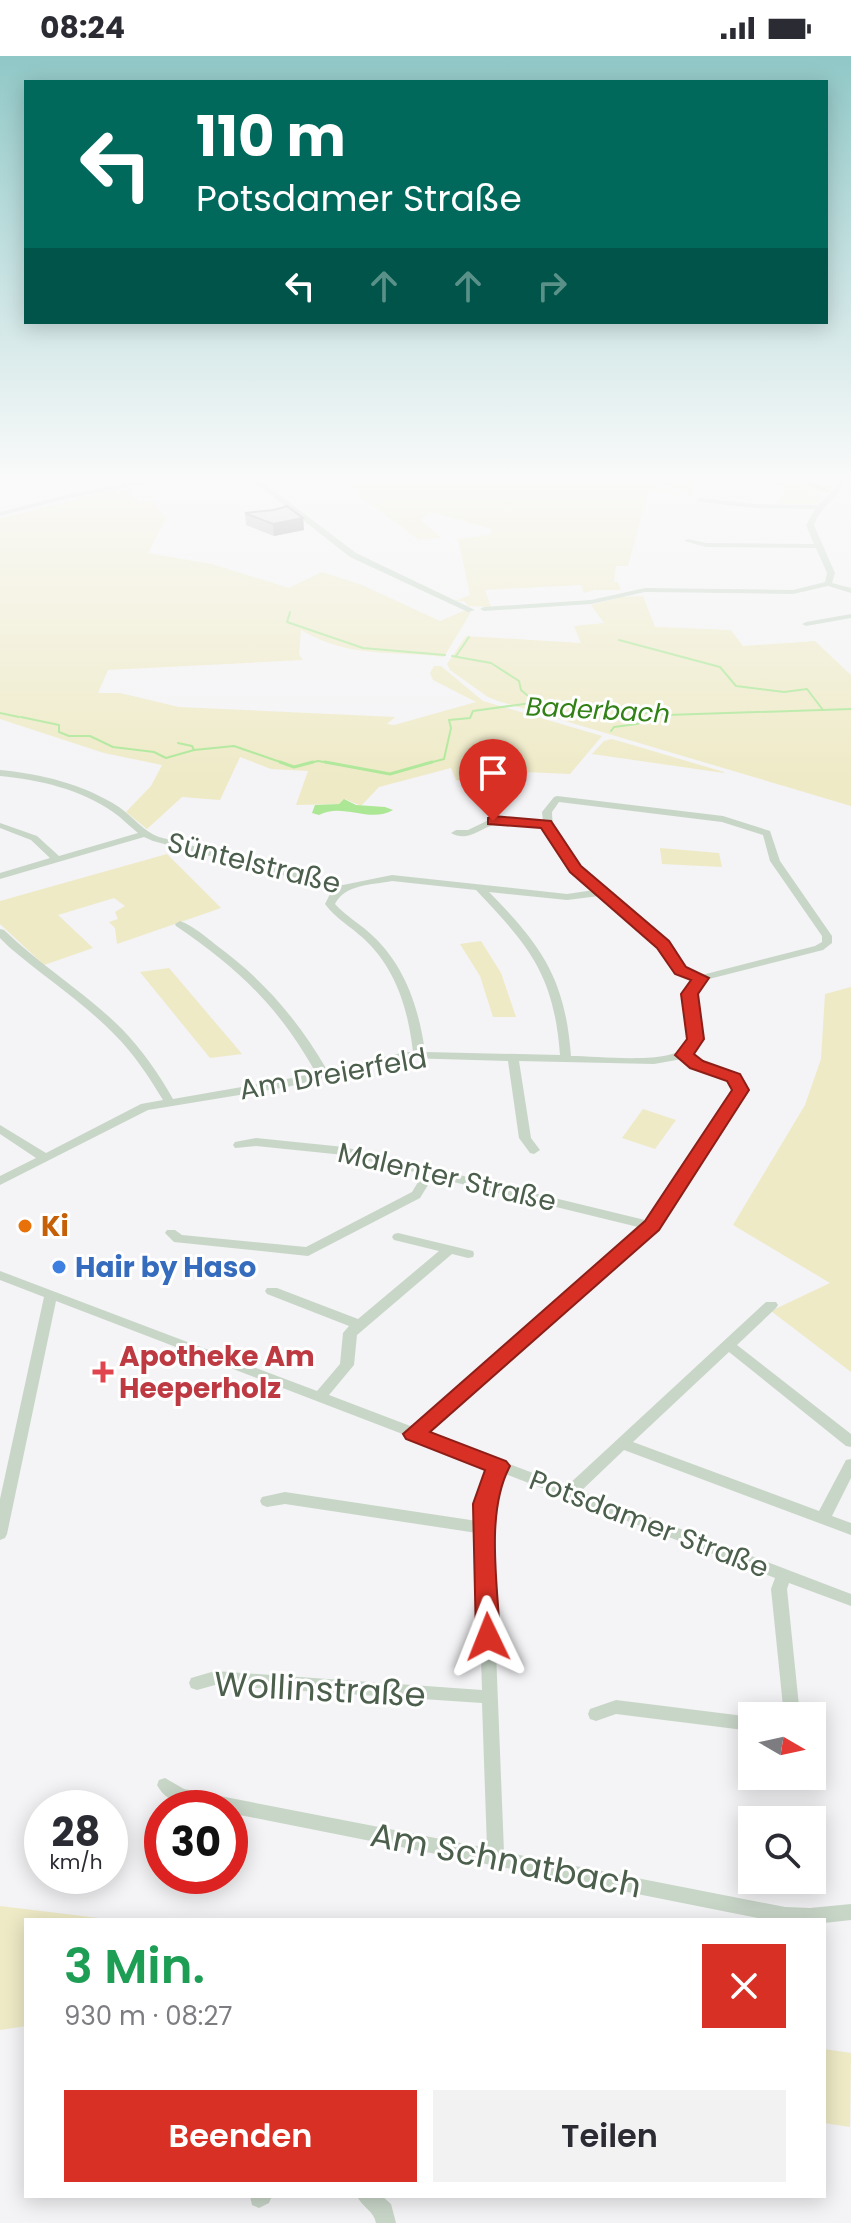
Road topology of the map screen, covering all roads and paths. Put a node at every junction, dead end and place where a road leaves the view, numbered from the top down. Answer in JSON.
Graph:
{"nodes":[{"id":1,"x":414,"y":582,"type":"edge"},
{"id":2,"x":828,"y":584,"type":"joint"},
{"id":3,"x":851,"y":591,"type":"edge"},
{"id":4,"x":484,"y":609,"type":"dead end"},
{"id":5,"x":471,"y":610,"type":"dead end"},
{"id":6,"x":851,"y":616,"type":"edge"},
{"id":7,"x":806,"y":624,"type":"dead end"},
{"id":8,"x":0,"y":773,"type":"edge"},
{"id":9,"x":546,"y":824,"type":"junction"},
{"id":10,"x":2,"y":825,"type":"edge"},
{"id":11,"x":456,"y":833,"type":"dead end"},
{"id":12,"x":144,"y":834,"type":"junction"},
{"id":13,"x":57,"y":859,"type":"junction"},
{"id":14,"x":0,"y":876,"type":"edge"},
{"id":15,"x":343,"y":888,"type":"junction"},
{"id":16,"x":480,"y":888,"type":"junction"},
{"id":17,"x":603,"y":892,"type":"junction"},
{"id":18,"x":180,"y":924,"type":"dead end"},
{"id":19,"x":0,"y":932,"type":"edge"},
{"id":20,"x":701,"y":978,"type":"junction"},
{"id":21,"x":419,"y":1053,"type":"junction"},
{"id":22,"x":684,"y":1055,"type":"junction"},
{"id":23,"x":513,"y":1057,"type":"junction"},
{"id":24,"x":566,"y":1059,"type":"junction"},
{"id":25,"x":323,"y":1074,"type":"junction"},
{"id":26,"x":169,"y":1101,"type":"junction"},
{"id":27,"x":0,"y":1129,"type":"edge"},
{"id":28,"x":239,"y":1145,"type":"dead end"},
{"id":29,"x":534,"y":1150,"type":"dead end"},
{"id":30,"x":44,"y":1157,"type":"junction"},
{"id":31,"x":430,"y":1172,"type":"junction"},
{"id":32,"x":0,"y":1181,"type":"edge"},
{"id":33,"x":652,"y":1226,"type":"junction"},
{"id":34,"x":171,"y":1233,"type":"dead end"},
{"id":35,"x":398,"y":1237,"type":"dead end"},
{"id":36,"x":450,"y":1249,"type":"junction"},
{"id":37,"x":468,"y":1254,"type":"dead end"},
{"id":38,"x":0,"y":1275,"type":"edge"},
{"id":39,"x":272,"y":1291,"type":"dead end"},
{"id":40,"x":51,"y":1294,"type":"junction"},
{"id":41,"x":771,"y":1305,"type":"dead end"},
{"id":42,"x":359,"y":1325,"type":"junction"},
{"id":43,"x":727,"y":1344,"type":"junction"},
{"id":44,"x":319,"y":1398,"type":"junction"},
{"id":45,"x":414,"y":1434,"type":"junction"},
{"id":46,"x":851,"y":1442,"type":"edge"},
{"id":47,"x":622,"y":1444,"type":"junction"},
{"id":48,"x":851,"y":1464,"type":"edge"},
{"id":49,"x":499,"y":1466,"type":"junction"},
{"id":50,"x":5,"y":1480,"type":"edge"},
{"id":51,"x":569,"y":1493,"type":"junction"},
{"id":52,"x":267,"y":1501,"type":"dead end"},
{"id":53,"x":823,"y":1518,"type":"junction"},
{"id":54,"x":484,"y":1528,"type":"junction"},
{"id":55,"x":851,"y":1529,"type":"edge"},
{"id":56,"x":0,"y":1534,"type":"edge"},
{"id":57,"x":784,"y":1575,"type":"junction"},
{"id":58,"x":851,"y":1600,"type":"edge"},
{"id":59,"x":197,"y":1683,"type":"dead end"},
{"id":60,"x":490,"y":1697,"type":"junction"},
{"id":61,"x":791,"y":1702,"type":"edge"},
{"id":62,"x":596,"y":1714,"type":"dead end"},
{"id":63,"x":738,"y":1722,"type":"edge"},
{"id":64,"x":165,"y":1785,"type":"dead end"},
{"id":65,"x":496,"y":1858,"type":"junction"},
{"id":66,"x":851,"y":1912,"type":"edge"},
{"id":67,"x":369,"y":2198,"type":"edge"},
{"id":68,"x":386,"y":2223,"type":"edge"}],
"edges":[{"from":1,"to":5,"type":"street"},
{"from":2,"to":3,"type":"street"},
{"from":2,"to":4,"type":"street"},
{"from":6,"to":7,"type":"street"},
{"from":8,"to":12,"type":"street"},
{"from":9,"to":11,"type":"street"},
{"from":9,"to":17,"type":"street"},
{"from":9,"to":20,"type":"street"},
{"from":10,"to":13,"type":"street"},
{"from":12,"to":13,"type":"street"},
{"from":12,"to":15,"type":"street","name":"Süntelstraße"},
{"from":13,"to":14,"type":"street"},
{"from":15,"to":16,"type":"street","name":"Süntelstraße"},
{"from":15,"to":21,"type":"street"},
{"from":16,"to":17,"type":"street","name":"Süntelstraße"},
{"from":16,"to":24,"type":"street"},
{"from":17,"to":20,"type":"street"},
{"from":18,"to":25,"type":"street"},
{"from":19,"to":26,"type":"street"},
{"from":20,"to":22,"type":"street"},
{"from":21,"to":23,"type":"street","name":"Am Dreierfeld"},
{"from":21,"to":25,"type":"street","name":"Am Dreierfeld"},
{"from":22,"to":24,"type":"street","name":"Am Dreierfeld"},
{"from":22,"to":33,"type":"street"},
{"from":23,"to":24,"type":"street","name":"Am Dreierfeld"},
{"from":23,"to":29,"type":"street"},
{"from":25,"to":26,"type":"street","name":"Am Dreierfeld"},
{"from":26,"to":30,"type":"street","name":"Am Dreierfeld"},
{"from":27,"to":30,"type":"street"},
{"from":28,"to":31,"type":"street","name":"Malenter Straße"},
{"from":30,"to":32,"type":"street","name":"Am Dreierfeld"},
{"from":31,"to":33,"type":"street","name":"Malenter Straße"},
{"from":31,"to":34,"type":"street"},
{"from":33,"to":45,"type":"street"},
{"from":35,"to":36,"type":"street"},
{"from":36,"to":37,"type":"street"},
{"from":36,"to":42,"type":"street"},
{"from":38,"to":40,"type":"street","name":"Potsdamer Straße"},
{"from":39,"to":42,"type":"street"},
{"from":40,"to":44,"type":"street","name":"Potsdamer Straße"},
{"from":40,"to":50,"type":"street"},
{"from":41,"to":43,"type":"street"},
{"from":42,"to":44,"type":"street"},
{"from":43,"to":46,"type":"street"},
{"from":43,"to":47,"type":"street"},
{"from":44,"to":45,"type":"street","name":"Potsdamer Straße"},
{"from":45,"to":49,"type":"street","name":"Potsdamer Straße"},
{"from":47,"to":51,"type":"street"},
{"from":47,"to":53,"type":"street"},
{"from":48,"to":53,"type":"street"},
{"from":49,"to":51,"type":"street","name":"Potsdamer Straße"},
{"from":49,"to":54,"type":"street"},
{"from":50,"to":56,"type":"street"},
{"from":51,"to":57,"type":"street","name":"Potsdamer Straße"},
{"from":52,"to":54,"type":"street"},
{"from":53,"to":55,"type":"street"},
{"from":54,"to":60,"type":"street"},
{"from":57,"to":58,"type":"street","name":"Potsdamer Straße"},
{"from":57,"to":61,"type":"street"},
{"from":59,"to":60,"type":"street","name":"Wollinstraße"},
{"from":60,"to":65,"type":"street"},
{"from":62,"to":63,"type":"street"},
{"from":64,"to":65,"type":"street","name":"Am Schnatbach"},
{"from":65,"to":66,"type":"street","name":"Am Schnatbach"},
{"from":67,"to":68,"type":"street"}]}
